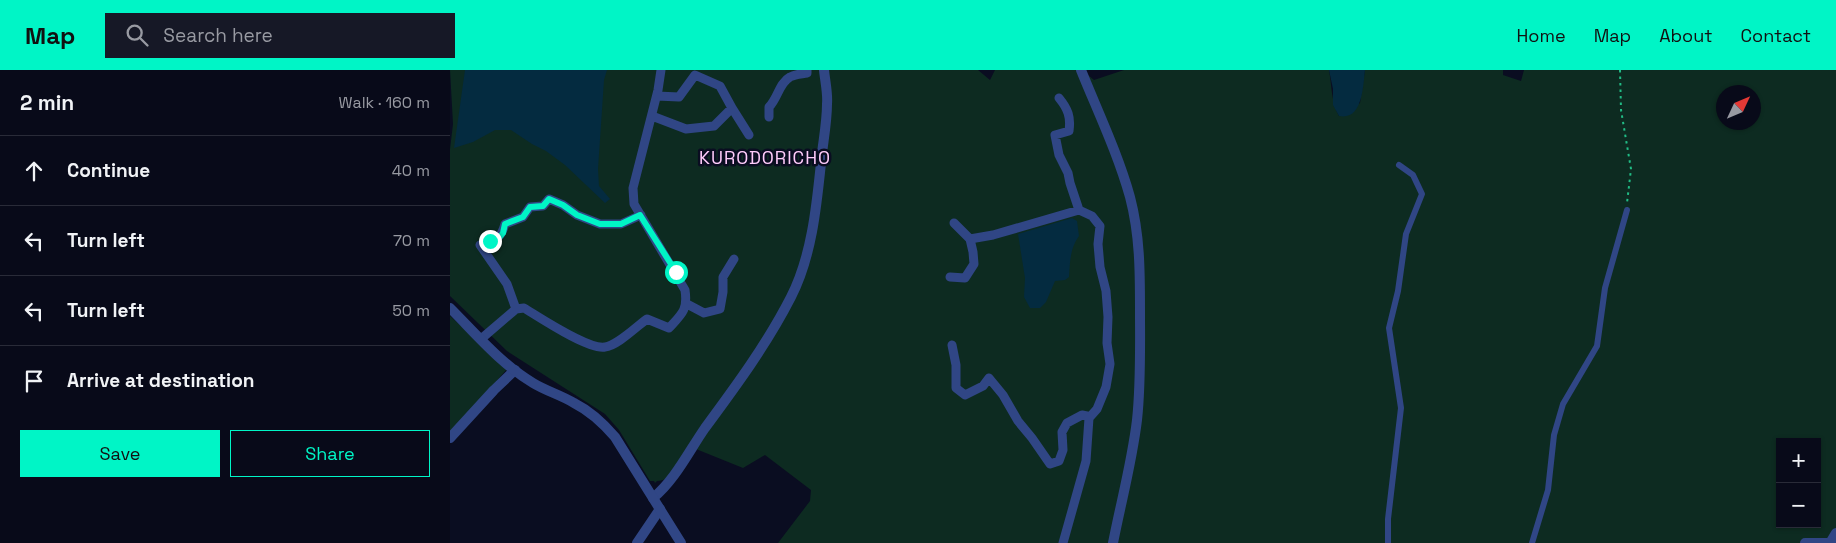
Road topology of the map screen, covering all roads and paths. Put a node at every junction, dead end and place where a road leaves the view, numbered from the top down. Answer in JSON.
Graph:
{"nodes":[{"id":1,"x":661,"y":70,"type":"edge"},
{"id":2,"x":807,"y":70,"type":"edge"},
{"id":3,"x":824,"y":70,"type":"edge"},
{"id":4,"x":1081,"y":70,"type":"edge"},
{"id":5,"x":1620,"y":70,"type":"edge"},
{"id":6,"x":657,"y":96,"type":"junction"},
{"id":7,"x":1059,"y":98,"type":"dead end"},
{"id":8,"x":732,"y":108,"type":"junction"},
{"id":9,"x":652,"y":116,"type":"junction"},
{"id":10,"x":769,"y":117,"type":"dead end"},
{"id":11,"x":750,"y":135,"type":"dead end"},
{"id":12,"x":1399,"y":165,"type":"dead end"},
{"id":13,"x":1079,"y":210,"type":"junction"},
{"id":14,"x":1627,"y":210,"type":"joint"},
{"id":15,"x":640,"y":215,"type":"junction"},
{"id":16,"x":954,"y":223,"type":"dead end"},
{"id":17,"x":970,"y":239,"type":"junction"},
{"id":18,"x":734,"y":259,"type":"dead end"},
{"id":19,"x":950,"y":277,"type":"dead end"},
{"id":20,"x":687,"y":304,"type":"junction"},
{"id":21,"x":450,"y":308,"type":"edge"},
{"id":22,"x":516,"y":309,"type":"junction"},
{"id":23,"x":481,"y":339,"type":"junction"},
{"id":24,"x":952,"y":345,"type":"dead end"},
{"id":25,"x":515,"y":370,"type":"junction"},
{"id":26,"x":1087,"y":416,"type":"dead end"},
{"id":27,"x":450,"y":438,"type":"edge"},
{"id":28,"x":653,"y":498,"type":"junction"},
{"id":29,"x":660,"y":509,"type":"junction"},
{"id":30,"x":1836,"y":533,"type":"edge"},
{"id":31,"x":637,"y":543,"type":"edge"},
{"id":32,"x":680,"y":543,"type":"edge"},
{"id":33,"x":1063,"y":543,"type":"edge"},
{"id":34,"x":1113,"y":543,"type":"edge"},
{"id":35,"x":1388,"y":543,"type":"edge"},
{"id":36,"x":1532,"y":543,"type":"edge"},
{"id":37,"x":1805,"y":543,"type":"edge"},
{"id":38,"x":1830,"y":543,"type":"edge"}],
"edges":[{"from":1,"to":6,"type":"street"},
{"from":2,"to":10,"type":"street"},
{"from":3,"to":28,"type":"street"},
{"from":4,"to":34,"type":"street"},
{"from":5,"to":14,"type":"path"},
{"from":6,"to":8,"type":"street"},
{"from":6,"to":9,"type":"street"},
{"from":7,"to":13,"type":"street"},
{"from":8,"to":9,"type":"street"},
{"from":8,"to":11,"type":"street"},
{"from":9,"to":15,"type":"street"},
{"from":12,"to":35,"type":"lane"},
{"from":13,"to":17,"type":"street"},
{"from":13,"to":33,"type":"street"},
{"from":14,"to":36,"type":"lane"},
{"from":15,"to":20,"type":"street"},
{"from":15,"to":22,"type":"street"},
{"from":16,"to":17,"type":"street"},
{"from":17,"to":19,"type":"street"},
{"from":18,"to":20,"type":"street"},
{"from":20,"to":22,"type":"street"},
{"from":21,"to":23,"type":"street"},
{"from":22,"to":23,"type":"street"},
{"from":23,"to":25,"type":"street"},
{"from":24,"to":26,"type":"street"},
{"from":25,"to":27,"type":"street"},
{"from":25,"to":28,"type":"street"},
{"from":28,"to":29,"type":"street"},
{"from":29,"to":31,"type":"street"},
{"from":29,"to":32,"type":"street"},
{"from":30,"to":38,"type":"street"},
{"from":37,"to":38,"type":"street"}]}
